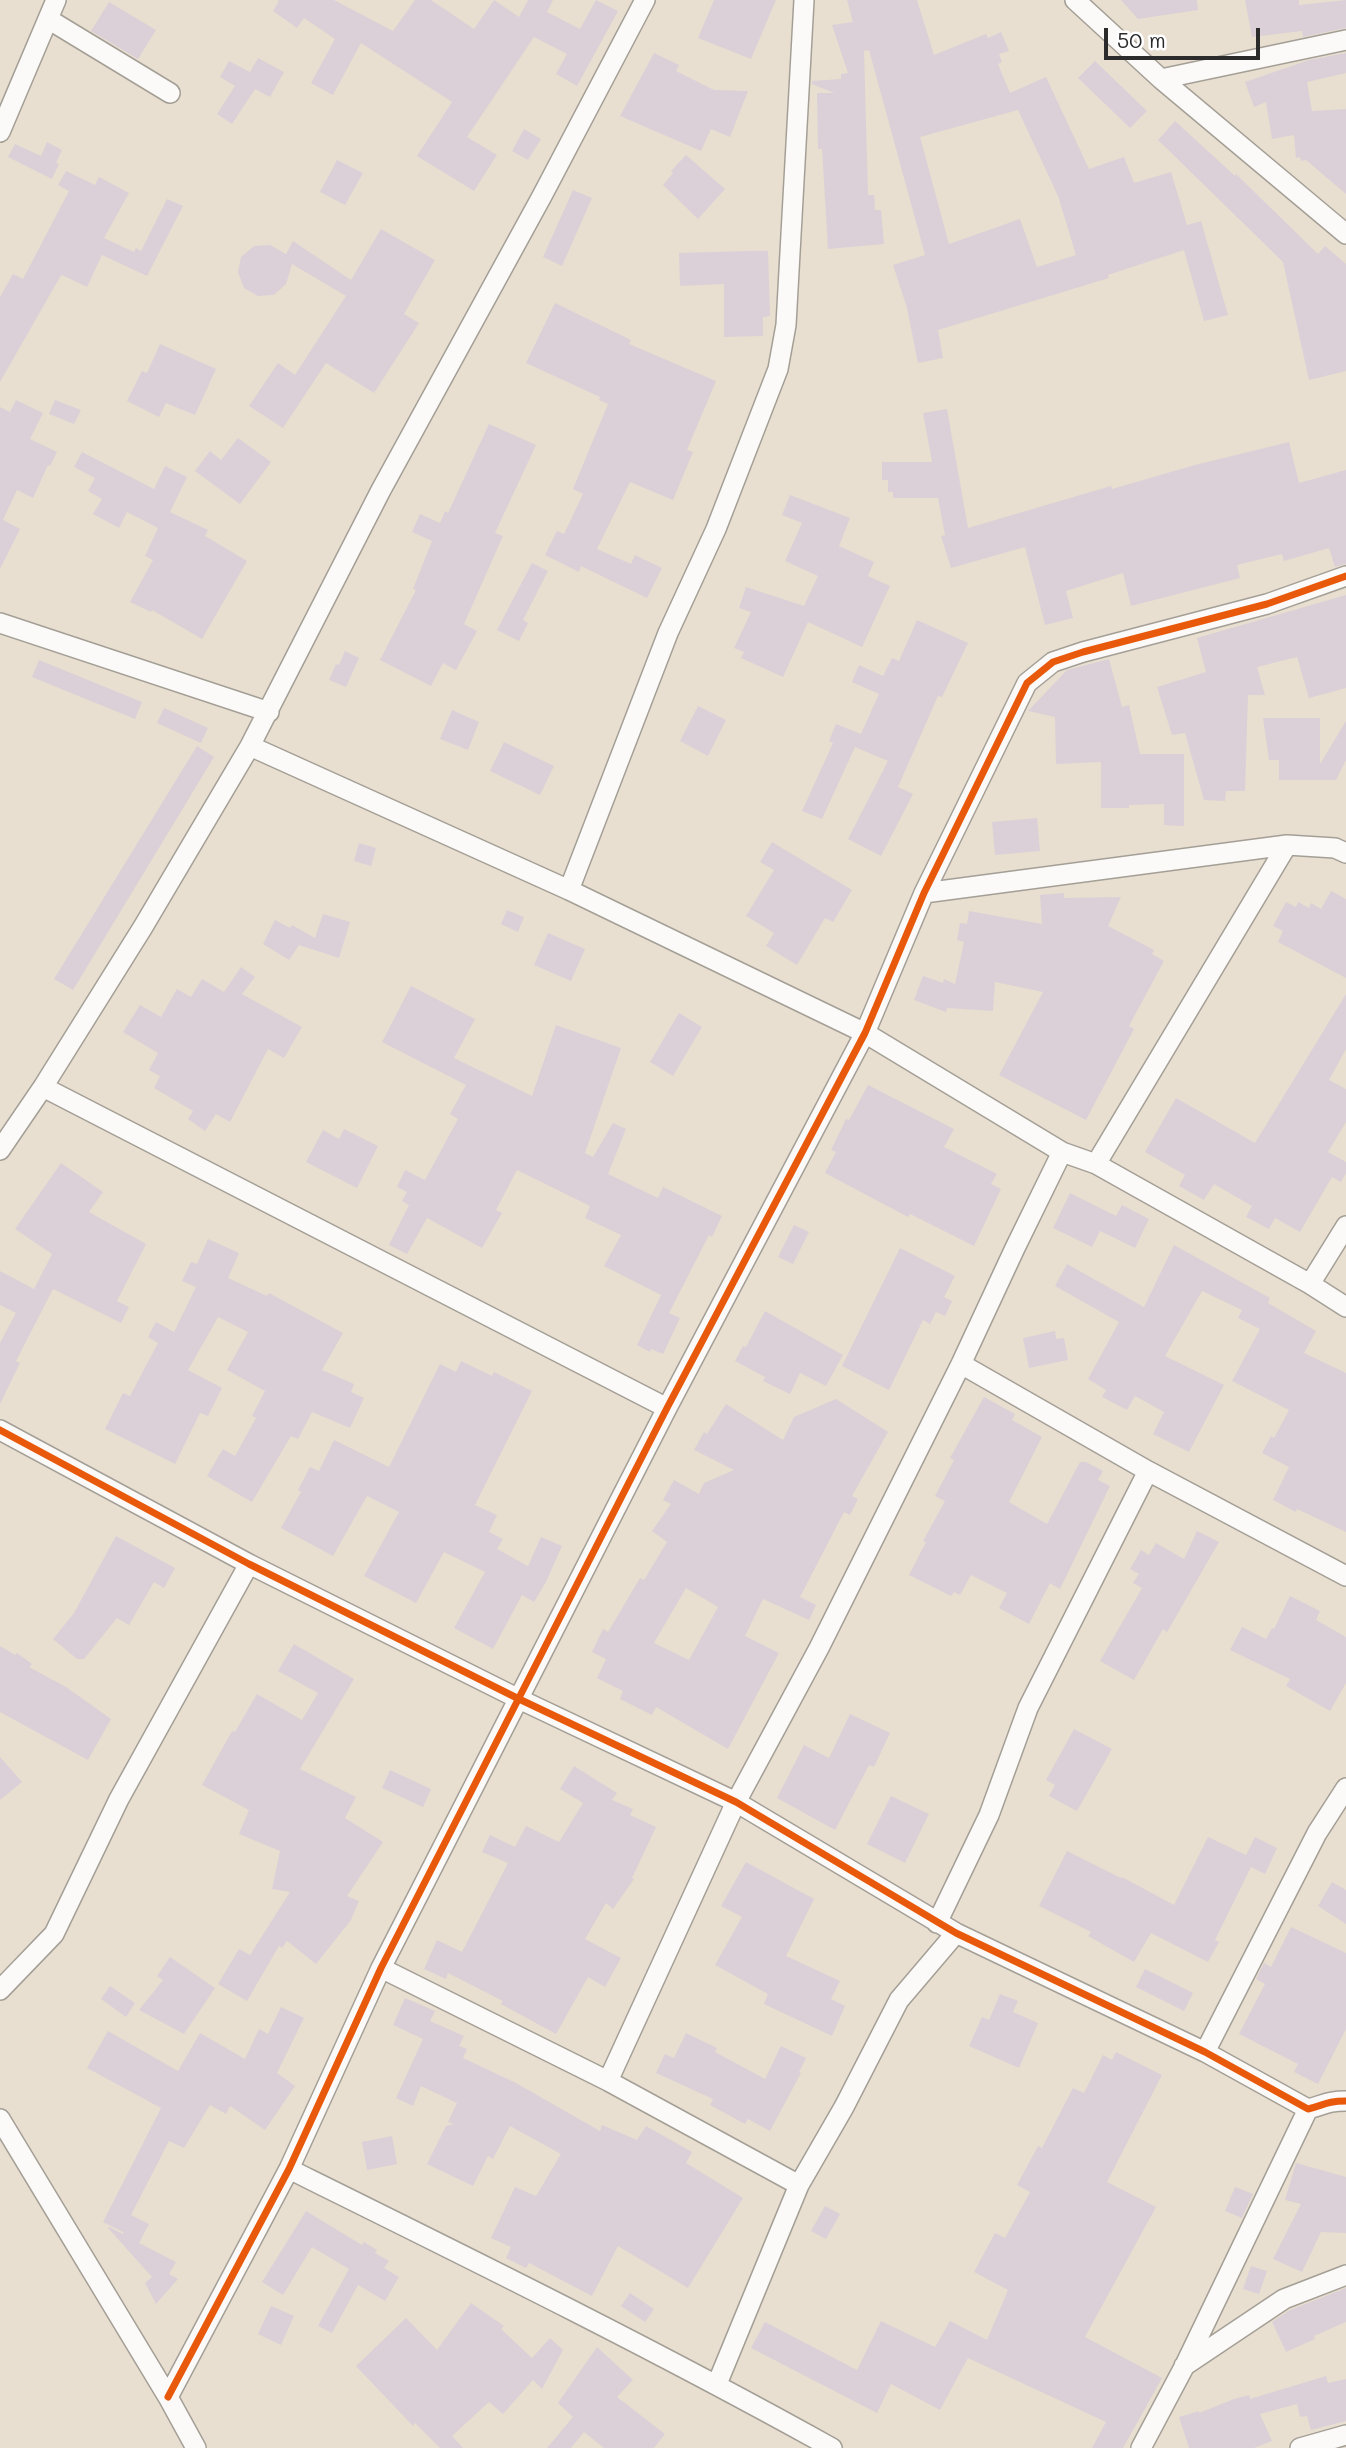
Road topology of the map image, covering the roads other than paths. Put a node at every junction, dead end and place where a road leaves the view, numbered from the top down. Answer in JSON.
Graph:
{"nodes":[{"id":1,"x":56,"y":0,"type":"edge"},
{"id":2,"x":645,"y":0,"type":"edge"},
{"id":3,"x":804,"y":0,"type":"edge"},
{"id":4,"x":1075,"y":0,"type":"edge"},
{"id":5,"x":48,"y":19,"type":"junction"},
{"id":6,"x":1346,"y":40,"type":"edge"},
{"id":7,"x":1161,"y":79,"type":"junction"},
{"id":8,"x":170,"y":93,"type":"dead end"},
{"id":9,"x":0,"y":132,"type":"edge"},
{"id":10,"x":1346,"y":234,"type":"edge"},
{"id":11,"x":1346,"y":576,"type":"edge"},
{"id":12,"x":0,"y":623,"type":"edge"},
{"id":13,"x":269,"y":712,"type":"junction"},
{"id":14,"x":250,"y":746,"type":"junction"},
{"id":15,"x":1287,"y":845,"type":"junction"},
{"id":16,"x":1346,"y":853,"type":"edge"},
{"id":17,"x":569,"y":890,"type":"junction"},
{"id":18,"x":924,"y":893,"type":"junction"},
{"id":19,"x":865,"y":1033,"type":"junction"},
{"id":20,"x":43,"y":1087,"type":"junction"},
{"id":21,"x":0,"y":1150,"type":"edge"},
{"id":22,"x":1062,"y":1152,"type":"junction"},
{"id":23,"x":1096,"y":1164,"type":"junction"},
{"id":24,"x":1346,"y":1226,"type":"edge"},
{"id":25,"x":1310,"y":1284,"type":"junction"},
{"id":26,"x":1346,"y":1307,"type":"edge"},
{"id":27,"x":961,"y":1364,"type":"junction"},
{"id":28,"x":667,"y":1408,"type":"junction"},
{"id":29,"x":0,"y":1430,"type":"edge"},
{"id":30,"x":1148,"y":1471,"type":"junction"},
{"id":31,"x":249,"y":1564,"type":"junction"},
{"id":32,"x":1346,"y":1576,"type":"edge"},
{"id":33,"x":519,"y":1699,"type":"junction"},
{"id":34,"x":1346,"y":1788,"type":"edge"},
{"id":35,"x":736,"y":1802,"type":"junction"},
{"id":36,"x":937,"y":1923,"type":"junction"},
{"id":37,"x":956,"y":1933,"type":"junction"},
{"id":38,"x":381,"y":1968,"type":"junction"},
{"id":39,"x":0,"y":1990,"type":"edge"},
{"id":40,"x":1205,"y":2052,"type":"junction"},
{"id":41,"x":608,"y":2081,"type":"junction"},
{"id":42,"x":1346,"y":2101,"type":"edge"},
{"id":43,"x":1308,"y":2109,"type":"junction"},
{"id":44,"x":0,"y":2119,"type":"edge"},
{"id":45,"x":289,"y":2169,"type":"junction"},
{"id":46,"x":799,"y":2185,"type":"junction"},
{"id":47,"x":1346,"y":2274,"type":"edge"},
{"id":48,"x":1184,"y":2367,"type":"junction"},
{"id":49,"x":717,"y":2385,"type":"junction"},
{"id":50,"x":168,"y":2397,"type":"junction"},
{"id":51,"x":1346,"y":2435,"type":"edge"},
{"id":52,"x":196,"y":2448,"type":"edge"},
{"id":53,"x":832,"y":2448,"type":"edge"},
{"id":54,"x":1141,"y":2448,"type":"edge"},
{"id":55,"x":1300,"y":2448,"type":"edge"}],
"edges":[{"from":1,"to":5,"type":"street"},
{"from":2,"to":13,"type":"street"},
{"from":3,"to":17,"type":"street"},
{"from":4,"to":7,"type":"street"},
{"from":5,"to":8,"type":"street"},
{"from":5,"to":9,"type":"street"},
{"from":6,"to":7,"type":"street"},
{"from":7,"to":10,"type":"street"},
{"from":11,"to":18,"type":"street"},
{"from":12,"to":13,"type":"street"},
{"from":13,"to":14,"type":"street"},
{"from":14,"to":17,"type":"street"},
{"from":14,"to":20,"type":"street"},
{"from":15,"to":16,"type":"street"},
{"from":15,"to":18,"type":"street"},
{"from":15,"to":23,"type":"street"},
{"from":17,"to":19,"type":"street"},
{"from":18,"to":19,"type":"street"},
{"from":19,"to":22,"type":"street"},
{"from":19,"to":28,"type":"street"},
{"from":20,"to":21,"type":"street"},
{"from":20,"to":28,"type":"street"},
{"from":22,"to":23,"type":"street"},
{"from":22,"to":27,"type":"street"},
{"from":23,"to":25,"type":"street"},
{"from":24,"to":25,"type":"street"},
{"from":25,"to":26,"type":"street"},
{"from":27,"to":30,"type":"street"},
{"from":27,"to":35,"type":"street"},
{"from":28,"to":33,"type":"street"},
{"from":29,"to":31,"type":"street"},
{"from":30,"to":32,"type":"street"},
{"from":30,"to":36,"type":"street"},
{"from":31,"to":33,"type":"street"},
{"from":31,"to":39,"type":"street"},
{"from":33,"to":35,"type":"street"},
{"from":33,"to":38,"type":"street"},
{"from":34,"to":40,"type":"street"},
{"from":35,"to":36,"type":"street"},
{"from":35,"to":41,"type":"street"},
{"from":36,"to":37,"type":"street"},
{"from":37,"to":40,"type":"street"},
{"from":37,"to":46,"type":"street"},
{"from":38,"to":41,"type":"street"},
{"from":38,"to":45,"type":"street"},
{"from":40,"to":43,"type":"street"},
{"from":41,"to":46,"type":"street"},
{"from":42,"to":43,"type":"street"},
{"from":43,"to":48,"type":"street"},
{"from":44,"to":50,"type":"street"},
{"from":45,"to":49,"type":"street"},
{"from":45,"to":50,"type":"street"},
{"from":46,"to":49,"type":"street"},
{"from":47,"to":48,"type":"street"},
{"from":48,"to":54,"type":"street"},
{"from":49,"to":53,"type":"street"},
{"from":50,"to":52,"type":"street"},
{"from":51,"to":55,"type":"street"}]}
